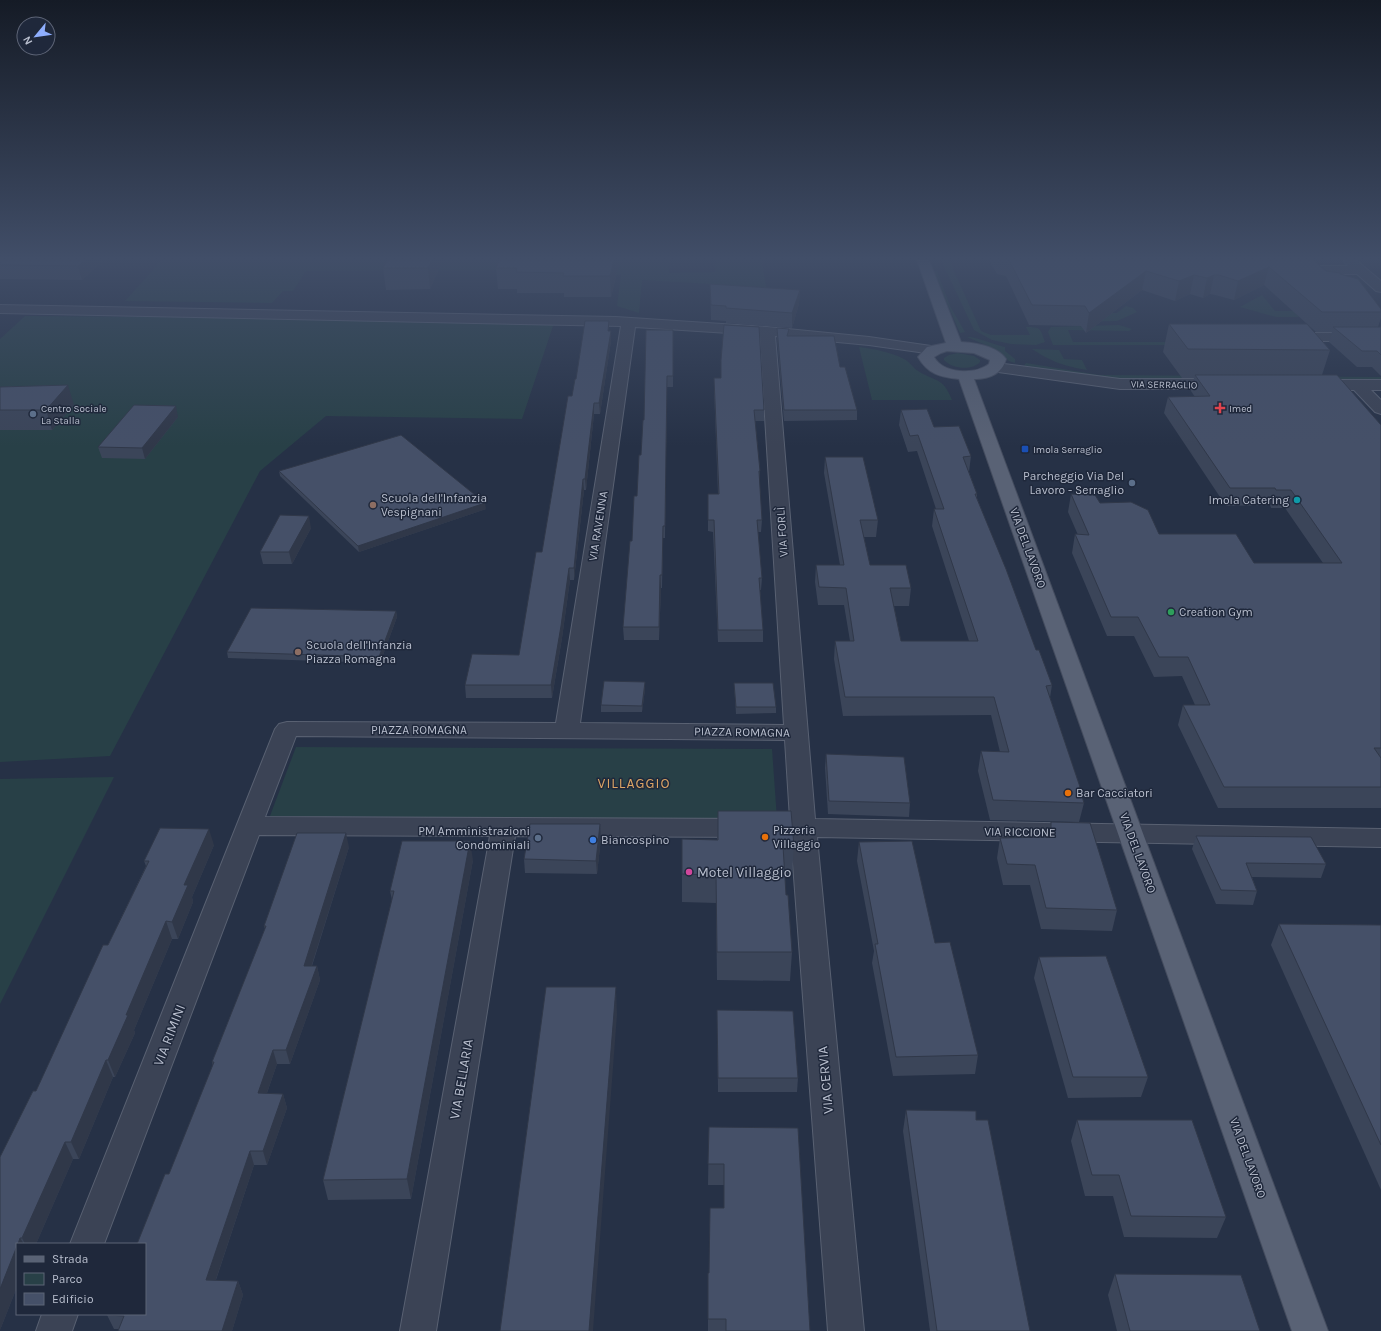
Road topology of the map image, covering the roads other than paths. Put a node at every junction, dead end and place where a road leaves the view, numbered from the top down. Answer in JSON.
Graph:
{"nodes":[{"id":1,"x":629,"y":322,"type":"edge"},
{"id":2,"x":631,"y":322,"type":"edge"},
{"id":3,"x":946,"y":322,"type":"edge"},
{"id":4,"x":767,"y":331,"type":"junction"},
{"id":5,"x":1277,"y":337,"type":"edge"},
{"id":6,"x":1381,"y":337,"type":"edge"},
{"id":7,"x":955,"y":346,"type":"junction"},
{"id":8,"x":933,"y":350,"type":"junction"},
{"id":9,"x":996,"y":368,"type":"junction"},
{"id":10,"x":965,"y":375,"type":"junction"},
{"id":11,"x":1234,"y":384,"type":"edge"},
{"id":12,"x":1304,"y":384,"type":"edge"},
{"id":13,"x":1358,"y":384,"type":"junction"},
{"id":14,"x":1381,"y":385,"type":"edge"},
{"id":15,"x":1381,"y":409,"type":"edge"},
{"id":16,"x":567,"y":730,"type":"junction"},
{"id":17,"x":796,"y":733,"type":"junction"},
{"id":18,"x":250,"y":826,"type":"junction"},
{"id":19,"x":504,"y":827,"type":"junction"},
{"id":20,"x":804,"y":828,"type":"junction"},
{"id":21,"x":1132,"y":834,"type":"junction"},
{"id":22,"x":1381,"y":838,"type":"edge"},
{"id":23,"x":88,"y":1243,"type":"edge"},
{"id":24,"x":60,"y":1315,"type":"edge"},
{"id":25,"x":54,"y":1331,"type":"edge"},
{"id":26,"x":418,"y":1331,"type":"edge"},
{"id":27,"x":846,"y":1331,"type":"edge"},
{"id":28,"x":1310,"y":1331,"type":"edge"}],
"edges":[{"from":1,"to":16,"type":"street","name":"VIA RAVENNA"},
{"from":2,"to":4,"type":"street"},
{"from":3,"to":7,"type":"main road"},
{"from":4,"to":8,"type":"street"},
{"from":4,"to":17,"type":"street","name":"VIA FORLÌ"},
{"from":5,"to":6,"type":"street"},
{"from":7,"to":8,"type":"main road"},
{"from":7,"to":9,"type":"main road"},
{"from":8,"to":10,"type":"main road"},
{"from":9,"to":10,"type":"main road"},
{"from":9,"to":11,"type":"street","name":"VIA SERRAGLIO"},
{"from":10,"to":21,"type":"main road","name":"VIA DEL LAVORO"},
{"from":12,"to":13,"type":"street"},
{"from":13,"to":14,"type":"street"},
{"from":13,"to":15,"type":"street"},
{"from":16,"to":17,"type":"street","name":"PIAZZA ROMAGNA"},
{"from":16,"to":18,"type":"street","name":"PIAZZA ROMAGNA"},
{"from":17,"to":20,"type":"street","name":"PIAZZA ROMAGNA"},
{"from":18,"to":19,"type":"street"},
{"from":18,"to":23,"type":"street","name":"VIA RIMINI"},
{"from":19,"to":20,"type":"street"},
{"from":19,"to":26,"type":"street","name":"VIA BELLARIA"},
{"from":20,"to":21,"type":"street","name":"VIA RICCIONE"},
{"from":20,"to":27,"type":"street","name":"VIA CERVIA"},
{"from":21,"to":22,"type":"street","name":"VIA RICCIONE"},
{"from":21,"to":28,"type":"main road","name":"VIA DEL LAVORO"},
{"from":24,"to":25,"type":"street"}]}
